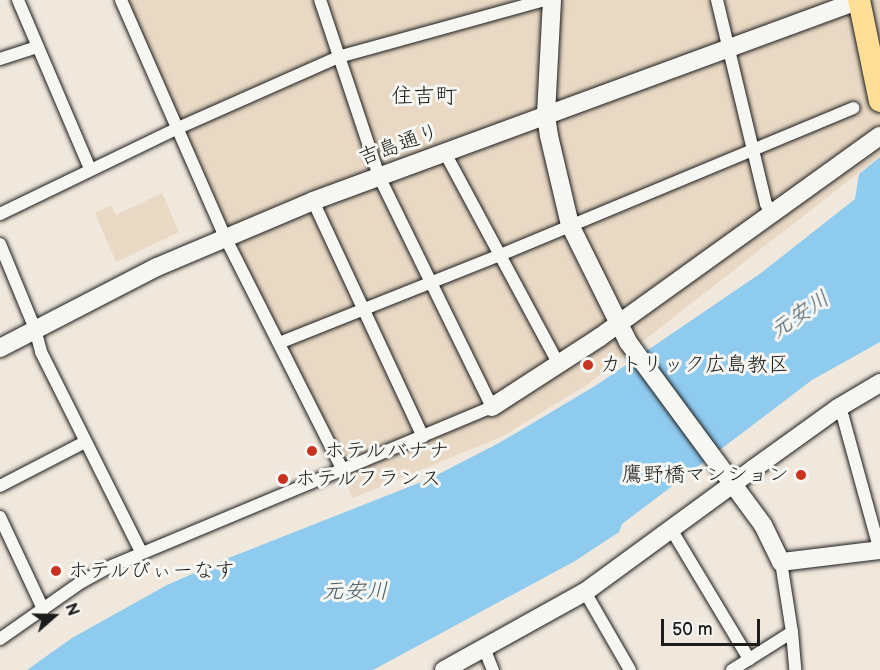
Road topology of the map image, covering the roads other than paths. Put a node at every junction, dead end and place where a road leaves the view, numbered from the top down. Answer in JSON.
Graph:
{"nodes":[{"id":1,"x":18,"y":0,"type":"edge"},
{"id":2,"x":122,"y":0,"type":"edge"},
{"id":3,"x":320,"y":0,"type":"edge"},
{"id":4,"x":545,"y":0,"type":"edge"},
{"id":5,"x":552,"y":0,"type":"edge"},
{"id":6,"x":717,"y":0,"type":"edge"},
{"id":7,"x":859,"y":0,"type":"edge"},
{"id":8,"x":37,"y":47,"type":"junction"},
{"id":9,"x":728,"y":48,"type":"junction"},
{"id":10,"x":338,"y":57,"type":"junction"},
{"id":11,"x":0,"y":59,"type":"edge"},
{"id":12,"x":880,"y":101,"type":"edge"},
{"id":13,"x":853,"y":108,"type":"dead end"},
{"id":14,"x":546,"y":115,"type":"junction"},
{"id":15,"x":178,"y":128,"type":"junction"},
{"id":16,"x":880,"y":136,"type":"edge"},
{"id":17,"x":753,"y":149,"type":"junction"},
{"id":18,"x":445,"y":153,"type":"junction"},
{"id":19,"x":90,"y":169,"type":"junction"},
{"id":20,"x":379,"y":176,"type":"junction"},
{"id":21,"x":313,"y":201,"type":"junction"},
{"id":22,"x":772,"y":213,"type":"junction"},
{"id":23,"x":0,"y":214,"type":"edge"},
{"id":24,"x":570,"y":225,"type":"junction"},
{"id":25,"x":225,"y":237,"type":"junction"},
{"id":26,"x":0,"y":244,"type":"edge"},
{"id":27,"x":498,"y":256,"type":"junction"},
{"id":28,"x":430,"y":283,"type":"junction"},
{"id":29,"x":364,"y":309,"type":"junction"},
{"id":30,"x":618,"y":324,"type":"junction"},
{"id":31,"x":35,"y":329,"type":"junction"},
{"id":32,"x":279,"y":343,"type":"junction"},
{"id":33,"x":0,"y":348,"type":"edge"},
{"id":34,"x":559,"y":365,"type":"junction"},
{"id":35,"x":880,"y":383,"type":"edge"},
{"id":36,"x":492,"y":408,"type":"junction"},
{"id":37,"x":838,"y":408,"type":"junction"},
{"id":38,"x":423,"y":437,"type":"junction"},
{"id":39,"x":85,"y":442,"type":"junction"},
{"id":40,"x":343,"y":471,"type":"junction"},
{"id":41,"x":732,"y":484,"type":"junction"},
{"id":42,"x":0,"y":486,"type":"edge"},
{"id":43,"x":0,"y":517,"type":"edge"},
{"id":44,"x":671,"y":529,"type":"junction"},
{"id":45,"x":880,"y":550,"type":"edge"},
{"id":46,"x":141,"y":552,"type":"junction"},
{"id":47,"x":781,"y":562,"type":"junction"},
{"id":48,"x":585,"y":592,"type":"junction"},
{"id":49,"x":43,"y":609,"type":"junction"},
{"id":50,"x":792,"y":632,"type":"junction"},
{"id":51,"x":0,"y":639,"type":"edge"},
{"id":52,"x":484,"y":648,"type":"junction"},
{"id":53,"x":749,"y":659,"type":"junction"},
{"id":54,"x":444,"y":670,"type":"edge"},
{"id":55,"x":493,"y":670,"type":"edge"},
{"id":56,"x":630,"y":670,"type":"edge"},
{"id":57,"x":732,"y":670,"type":"edge"},
{"id":58,"x":795,"y":670,"type":"edge"}],
"edges":[{"from":1,"to":8,"type":"street"},
{"from":2,"to":15,"type":"street"},
{"from":3,"to":10,"type":"street"},
{"from":4,"to":10,"type":"street"},
{"from":5,"to":14,"type":"street"},
{"from":6,"to":9,"type":"street"},
{"from":7,"to":9,"type":"street","name":"吉島通り"},
{"from":7,"to":12,"type":"highway"},
{"from":8,"to":11,"type":"street"},
{"from":8,"to":19,"type":"street"},
{"from":9,"to":14,"type":"street","name":"吉島通り"},
{"from":9,"to":17,"type":"street"},
{"from":10,"to":15,"type":"street"},
{"from":10,"to":20,"type":"street"},
{"from":13,"to":17,"type":"street"},
{"from":14,"to":18,"type":"street","name":"吉島通り"},
{"from":14,"to":24,"type":"street"},
{"from":15,"to":19,"type":"street"},
{"from":15,"to":25,"type":"street"},
{"from":16,"to":22,"type":"street"},
{"from":17,"to":22,"type":"street"},
{"from":17,"to":24,"type":"street"},
{"from":18,"to":20,"type":"street","name":"吉島通り"},
{"from":18,"to":27,"type":"street"},
{"from":19,"to":23,"type":"street"},
{"from":20,"to":21,"type":"street","name":"吉島通り"},
{"from":20,"to":28,"type":"street"},
{"from":21,"to":25,"type":"street","name":"吉島通り"},
{"from":21,"to":29,"type":"street"},
{"from":22,"to":30,"type":"street"},
{"from":24,"to":27,"type":"street"},
{"from":24,"to":30,"type":"street"},
{"from":25,"to":31,"type":"street","name":"吉島通り"},
{"from":25,"to":32,"type":"street"},
{"from":26,"to":31,"type":"street"},
{"from":27,"to":28,"type":"street"},
{"from":27,"to":34,"type":"street"},
{"from":28,"to":29,"type":"street"},
{"from":28,"to":36,"type":"street"},
{"from":29,"to":32,"type":"street"},
{"from":29,"to":38,"type":"street"},
{"from":30,"to":34,"type":"street"},
{"from":30,"to":41,"type":"street"},
{"from":31,"to":33,"type":"street","name":"吉島通り"},
{"from":31,"to":39,"type":"street"},
{"from":32,"to":40,"type":"street"},
{"from":34,"to":36,"type":"street"},
{"from":35,"to":37,"type":"street"},
{"from":36,"to":38,"type":"street"},
{"from":37,"to":41,"type":"street"},
{"from":37,"to":45,"type":"street"},
{"from":38,"to":40,"type":"street"},
{"from":39,"to":42,"type":"street"},
{"from":39,"to":46,"type":"street"},
{"from":40,"to":46,"type":"street"},
{"from":41,"to":44,"type":"street"},
{"from":41,"to":47,"type":"street"},
{"from":43,"to":49,"type":"street"},
{"from":44,"to":48,"type":"street"},
{"from":44,"to":53,"type":"street"},
{"from":45,"to":47,"type":"street"},
{"from":46,"to":49,"type":"street"},
{"from":47,"to":50,"type":"street"},
{"from":48,"to":52,"type":"street"},
{"from":48,"to":56,"type":"street"},
{"from":49,"to":51,"type":"street"},
{"from":50,"to":53,"type":"street"},
{"from":50,"to":58,"type":"street"},
{"from":52,"to":54,"type":"street"},
{"from":52,"to":55,"type":"street"},
{"from":53,"to":57,"type":"street"}]}
